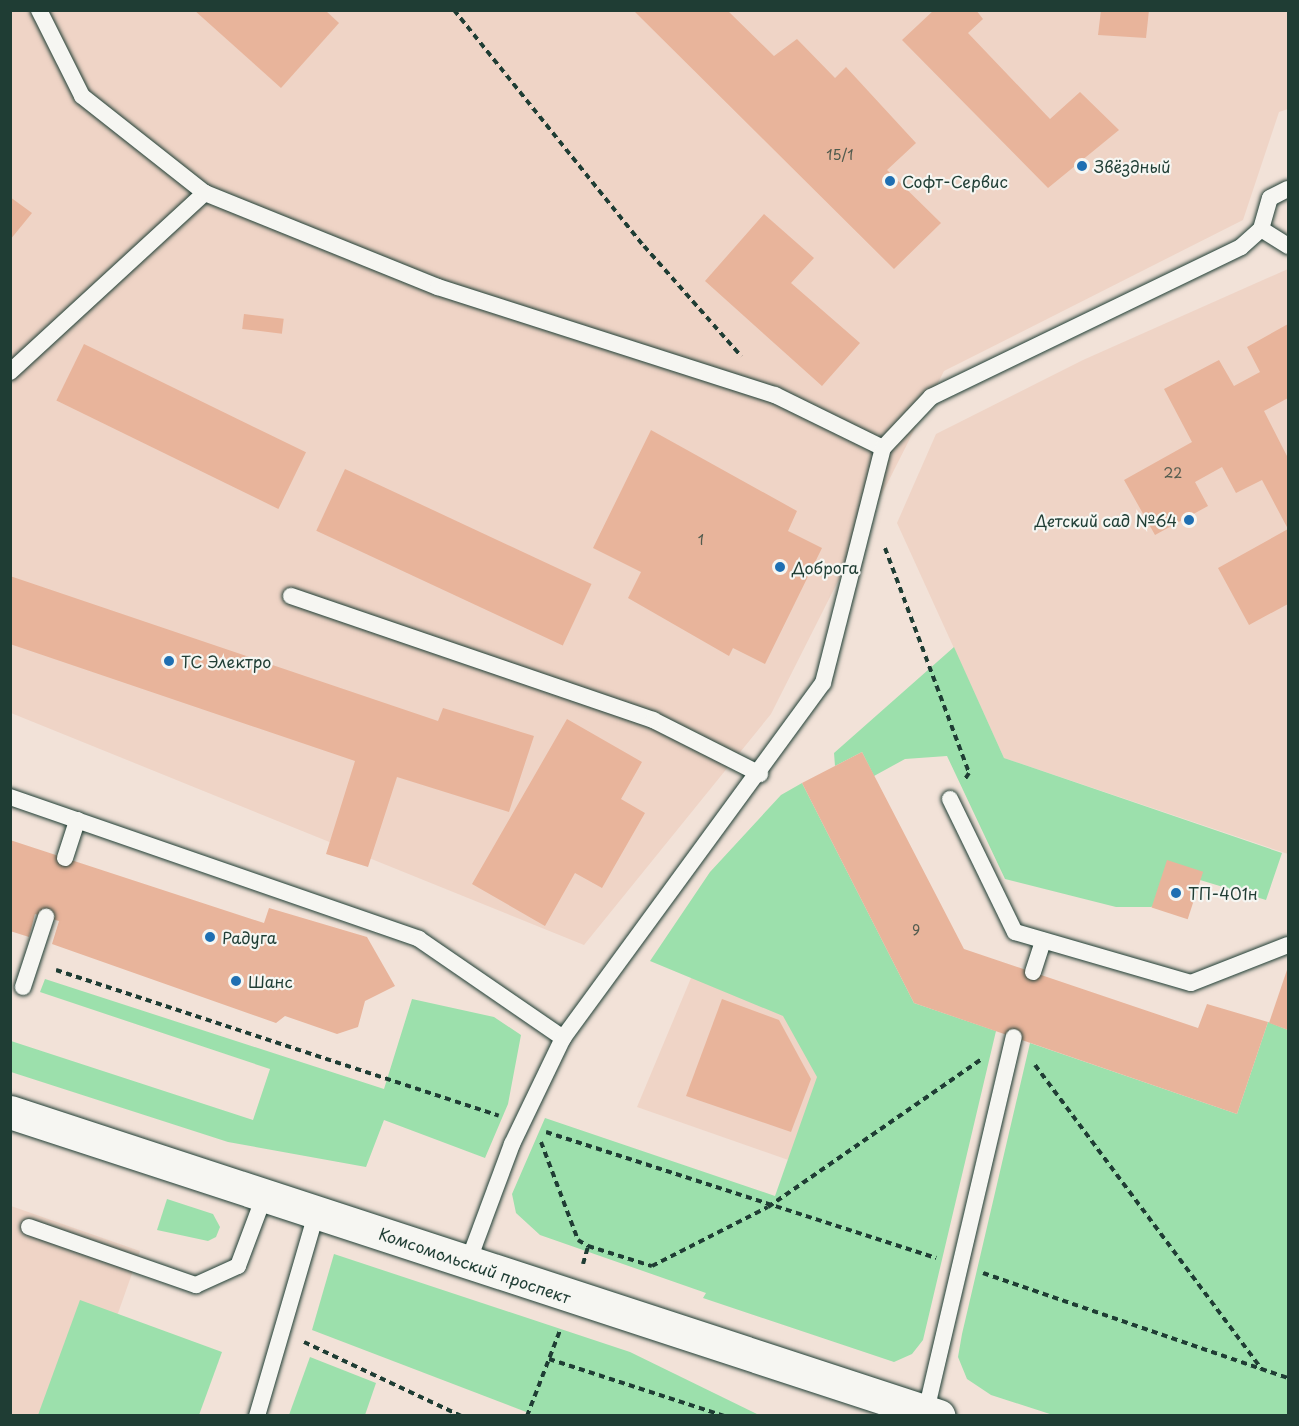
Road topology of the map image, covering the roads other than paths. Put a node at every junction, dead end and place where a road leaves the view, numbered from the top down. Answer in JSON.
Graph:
{"nodes":[{"id":1,"x":39,"y":10,"type":"edge"},
{"id":2,"x":1288,"y":189,"type":"edge"},
{"id":3,"x":205,"y":193,"type":"junction"},
{"id":4,"x":1261,"y":229,"type":"junction"},
{"id":5,"x":1288,"y":246,"type":"edge"},
{"id":6,"x":10,"y":372,"type":"edge"},
{"id":7,"x":883,"y":448,"type":"junction"},
{"id":8,"x":291,"y":596,"type":"dead end"},
{"id":9,"x":760,"y":774,"type":"junction"},
{"id":10,"x":10,"y":797,"type":"edge"},
{"id":11,"x":950,"y":799,"type":"road end"},
{"id":12,"x":77,"y":820,"type":"junction"},
{"id":13,"x":65,"y":858,"type":"dead end"},
{"id":14,"x":46,"y":917,"type":"dead end"},
{"id":15,"x":1043,"y":941,"type":"junction"},
{"id":16,"x":1288,"y":945,"type":"edge"},
{"id":17,"x":1033,"y":972,"type":"dead end"},
{"id":18,"x":22,"y":987,"type":"dead end"},
{"id":19,"x":1014,"y":1037,"type":"road end"},
{"id":20,"x":563,"y":1038,"type":"junction"},
{"id":21,"x":10,"y":1112,"type":"edge"},
{"id":22,"x":265,"y":1194,"type":"junction"},
{"id":23,"x":317,"y":1211,"type":"junction"},
{"id":24,"x":28,"y":1227,"type":"dead end"},
{"id":25,"x":467,"y":1265,"type":"junction"},
{"id":26,"x":933,"y":1413,"type":"edge"},
{"id":27,"x":257,"y":1416,"type":"edge"}],
"edges":[{"from":1,"to":3,"type":"lane"},
{"from":2,"to":4,"type":"lane"},
{"from":3,"to":6,"type":"lane"},
{"from":3,"to":7,"type":"lane"},
{"from":4,"to":5,"type":"lane"},
{"from":4,"to":7,"type":"lane"},
{"from":7,"to":9,"type":"lane"},
{"from":8,"to":9,"type":"lane"},
{"from":9,"to":20,"type":"lane"},
{"from":10,"to":12,"type":"lane"},
{"from":11,"to":15,"type":"lane"},
{"from":12,"to":13,"type":"lane"},
{"from":12,"to":20,"type":"lane"},
{"from":14,"to":18,"type":"lane"},
{"from":15,"to":16,"type":"lane"},
{"from":15,"to":17,"type":"lane"},
{"from":19,"to":26,"type":"lane"},
{"from":20,"to":25,"type":"lane"},
{"from":21,"to":22,"type":"main road","name":"Комсомольский проспект"},
{"from":22,"to":23,"type":"main road","name":"Комсомольский проспект"},
{"from":22,"to":24,"type":"lane"},
{"from":23,"to":25,"type":"main road","name":"Комсомольский проспект"},
{"from":23,"to":27,"type":"lane"},
{"from":25,"to":26,"type":"main road","name":"Комсомольский проспект"}]}
